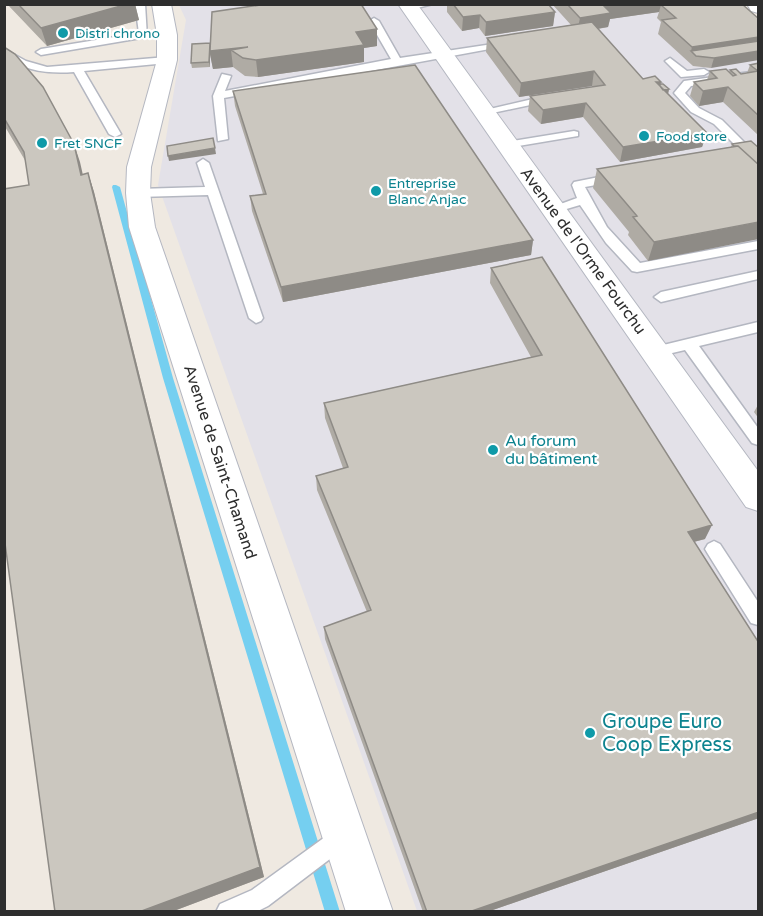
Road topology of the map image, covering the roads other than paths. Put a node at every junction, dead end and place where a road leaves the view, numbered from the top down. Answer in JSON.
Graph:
{"nodes":[{"id":1,"x":140,"y":4,"type":"edge"},
{"id":2,"x":161,"y":4,"type":"edge"},
{"id":3,"x":415,"y":5,"type":"edge"},
{"id":4,"x":374,"y":21,"type":"edge"},
{"id":5,"x":516,"y":39,"type":"edge"},
{"id":6,"x":440,"y":50,"type":"junction"},
{"id":7,"x":4,"y":52,"type":"edge"},
{"id":8,"x":41,"y":52,"type":"edge"},
{"id":9,"x":167,"y":60,"type":"junction"},
{"id":10,"x":397,"y":61,"type":"junction"},
{"id":11,"x":670,"y":61,"type":"dead end"},
{"id":12,"x":759,"y":63,"type":"edge"},
{"id":13,"x":77,"y":69,"type":"junction"},
{"id":14,"x":759,"y":74,"type":"edge"},
{"id":15,"x":226,"y":76,"type":"edge"},
{"id":16,"x":218,"y":96,"type":"junction"},
{"id":17,"x":559,"y":96,"type":"edge"},
{"id":18,"x":483,"y":112,"type":"junction"},
{"id":19,"x":115,"y":134,"type":"dead end"},
{"id":20,"x":574,"y":134,"type":"dead end"},
{"id":21,"x":222,"y":139,"type":"dead end"},
{"id":22,"x":507,"y":145,"type":"junction"},
{"id":23,"x":743,"y":147,"type":"edge"},
{"id":24,"x":202,"y":163,"type":"dead end"},
{"id":25,"x":625,"y":177,"type":"edge"},
{"id":26,"x":212,"y":191,"type":"junction"},
{"id":27,"x":138,"y":193,"type":"junction"},
{"id":28,"x":583,"y":200,"type":"junction"},
{"id":29,"x":553,"y":209,"type":"junction"},
{"id":30,"x":759,"y":244,"type":"edge"},
{"id":31,"x":759,"y":275,"type":"edge"},
{"id":32,"x":661,"y":297,"type":"dead end"},
{"id":33,"x":256,"y":318,"type":"dead end"},
{"id":34,"x":759,"y":327,"type":"edge"},
{"id":35,"x":689,"y":344,"type":"junction"},
{"id":36,"x":655,"y":352,"type":"junction"},
{"id":37,"x":759,"y":439,"type":"edge"},
{"id":38,"x":759,"y":497,"type":"edge"},
{"id":39,"x":714,"y":549,"type":"dead end"},
{"id":40,"x":759,"y":617,"type":"edge"},
{"id":41,"x":344,"y":835,"type":"junction"},
{"id":42,"x":228,"y":912,"type":"edge"},
{"id":43,"x":370,"y":912,"type":"edge"}],
"edges":[{"from":1,"to":8,"type":"lane"},
{"from":2,"to":9,"type":"street","name":"Avenue de Saint-Chamand"},
{"from":3,"to":6,"type":"street","name":"Avenue de l'Orme Fourchu"},
{"from":4,"to":10,"type":"lane"},
{"from":5,"to":6,"type":"lane"},
{"from":6,"to":10,"type":"lane"},
{"from":6,"to":18,"type":"street","name":"Avenue de l'Orme Fourchu"},
{"from":7,"to":13,"type":"lane"},
{"from":9,"to":13,"type":"lane"},
{"from":9,"to":27,"type":"street","name":"Avenue de Saint-Chamand"},
{"from":10,"to":16,"type":"lane"},
{"from":11,"to":12,"type":"lane"},
{"from":13,"to":19,"type":"lane"},
{"from":14,"to":23,"type":"lane"},
{"from":15,"to":16,"type":"lane"},
{"from":16,"to":21,"type":"lane"},
{"from":17,"to":18,"type":"lane"},
{"from":18,"to":22,"type":"street","name":"Avenue de l'Orme Fourchu"},
{"from":20,"to":22,"type":"lane"},
{"from":22,"to":29,"type":"street","name":"Avenue de l'Orme Fourchu"},
{"from":24,"to":26,"type":"lane"},
{"from":25,"to":28,"type":"lane"},
{"from":26,"to":27,"type":"lane"},
{"from":26,"to":33,"type":"lane"},
{"from":27,"to":41,"type":"street","name":"Avenue de Saint-Chamand"},
{"from":28,"to":29,"type":"lane"},
{"from":28,"to":30,"type":"lane"},
{"from":29,"to":36,"type":"street","name":"Avenue de l'Orme Fourchu"},
{"from":31,"to":32,"type":"lane"},
{"from":34,"to":35,"type":"lane"},
{"from":35,"to":36,"type":"lane"},
{"from":35,"to":37,"type":"lane"},
{"from":36,"to":38,"type":"street","name":"Avenue de l'Orme Fourchu"},
{"from":39,"to":40,"type":"lane"},
{"from":41,"to":42,"type":"lane"},
{"from":41,"to":43,"type":"street","name":"Avenue de Saint-Chamand"}]}
